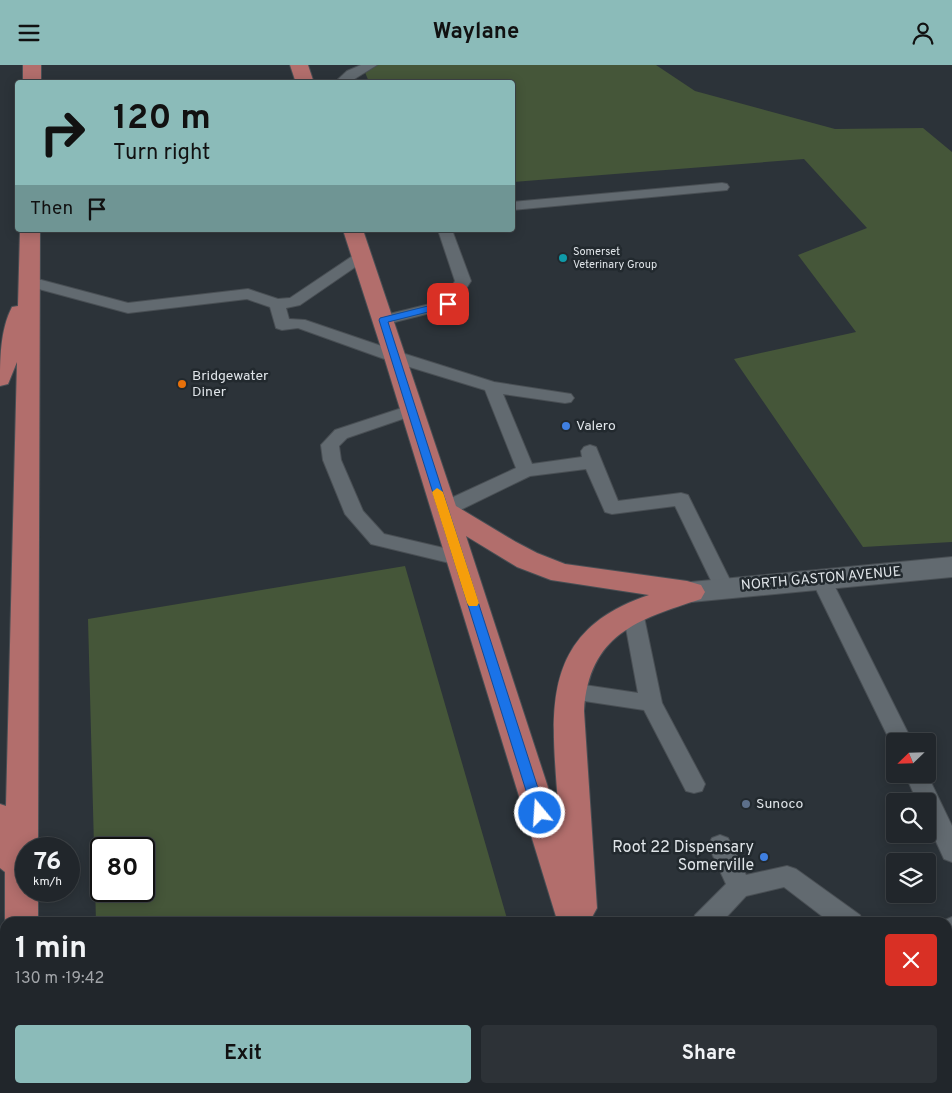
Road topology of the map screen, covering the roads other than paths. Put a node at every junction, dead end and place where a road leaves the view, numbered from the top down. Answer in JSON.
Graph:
{"nodes":[{"id":1,"x":32,"y":65,"type":"edge"},
{"id":2,"x":299,"y":65,"type":"edge"},
{"id":3,"x":371,"y":65,"type":"edge"},
{"id":4,"x":32,"y":80,"type":"edge"},
{"id":5,"x":304,"y":80,"type":"edge"},
{"id":6,"x":344,"y":80,"type":"edge"},
{"id":7,"x":722,"y":187,"type":"dead end"},
{"id":8,"x":515,"y":206,"type":"edge"},
{"id":9,"x":30,"y":232,"type":"edge"},
{"id":10,"x":354,"y":232,"type":"edge"},
{"id":11,"x":446,"y":232,"type":"edge"},
{"id":12,"x":362,"y":256,"type":"junction"},
{"id":13,"x":30,"y":282,"type":"junction"},
{"id":14,"x":277,"y":304,"type":"junction"},
{"id":15,"x":383,"y":320,"type":"junction"},
{"id":16,"x":396,"y":357,"type":"junction"},
{"id":17,"x":0,"y":379,"type":"edge"},
{"id":18,"x":492,"y":387,"type":"junction"},
{"id":19,"x":565,"y":399,"type":"dead end"},
{"id":20,"x":411,"y":410,"type":"junction"},
{"id":21,"x":526,"y":471,"type":"junction"},
{"id":22,"x":443,"y":510,"type":"junction"},
{"id":23,"x":458,"y":558,"type":"junction"},
{"id":24,"x":952,"y":567,"type":"edge"},
{"id":25,"x":821,"y":579,"type":"junction"},
{"id":26,"x":724,"y":588,"type":"junction"},
{"id":27,"x":691,"y":592,"type":"junction"},
{"id":28,"x":633,"y":612,"type":"junction"},
{"id":29,"x":571,"y":691,"type":"junction"},
{"id":30,"x":651,"y":703,"type":"junction"},
{"id":31,"x":897,"y":733,"type":"edge"},
{"id":32,"x":920,"y":783,"type":"edge"},
{"id":33,"x":694,"y":784,"type":"dead end"},
{"id":34,"x":0,"y":817,"type":"edge"},
{"id":35,"x":22,"y":837,"type":"edge"},
{"id":36,"x":720,"y":845,"type":"dead end"},
{"id":37,"x":952,"y":852,"type":"edge"},
{"id":38,"x":15,"y":870,"type":"edge"},
{"id":39,"x":739,"y":887,"type":"junction"},
{"id":40,"x":21,"y":902,"type":"edge"},
{"id":41,"x":21,"y":917,"type":"edge"},
{"id":42,"x":572,"y":917,"type":"edge"},
{"id":43,"x":581,"y":917,"type":"edge"},
{"id":44,"x":710,"y":917,"type":"edge"},
{"id":45,"x":843,"y":917,"type":"edge"}],
"edges":[{"from":1,"to":4,"type":"highway"},
{"from":2,"to":5,"type":"highway"},
{"from":3,"to":6,"type":"lane"},
{"from":7,"to":8,"type":"lane"},
{"from":9,"to":13,"type":"highway"},
{"from":10,"to":12,"type":"highway"},
{"from":11,"to":15,"type":"lane"},
{"from":12,"to":14,"type":"lane"},
{"from":12,"to":15,"type":"highway"},
{"from":13,"to":14,"type":"lane"},
{"from":13,"to":17,"type":"highway"},
{"from":13,"to":35,"type":"highway"},
{"from":14,"to":16,"type":"lane"},
{"from":15,"to":16,"type":"highway"},
{"from":16,"to":18,"type":"lane"},
{"from":16,"to":20,"type":"highway"},
{"from":18,"to":19,"type":"lane"},
{"from":18,"to":21,"type":"lane"},
{"from":20,"to":22,"type":"highway"},
{"from":20,"to":23,"type":"lane"},
{"from":21,"to":22,"type":"lane"},
{"from":21,"to":26,"type":"lane"},
{"from":22,"to":23,"type":"highway"},
{"from":22,"to":27,"type":"highway"},
{"from":23,"to":42,"type":"highway"},
{"from":24,"to":25,"type":"street","name":"NORTH GASTON AVENUE"},
{"from":25,"to":26,"type":"street","name":"NORTH GASTON AVENUE"},
{"from":25,"to":31,"type":"lane"},
{"from":26,"to":27,"type":"street","name":"NORTH GASTON AVENUE"},
{"from":27,"to":28,"type":"highway"},
{"from":28,"to":29,"type":"highway"},
{"from":28,"to":30,"type":"lane"},
{"from":29,"to":30,"type":"lane"},
{"from":29,"to":43,"type":"highway"},
{"from":30,"to":33,"type":"lane"},
{"from":32,"to":37,"type":"lane"},
{"from":34,"to":38,"type":"highway"},
{"from":36,"to":39,"type":"lane"},
{"from":39,"to":44,"type":"lane"},
{"from":39,"to":45,"type":"lane"},
{"from":40,"to":41,"type":"highway"}]}
